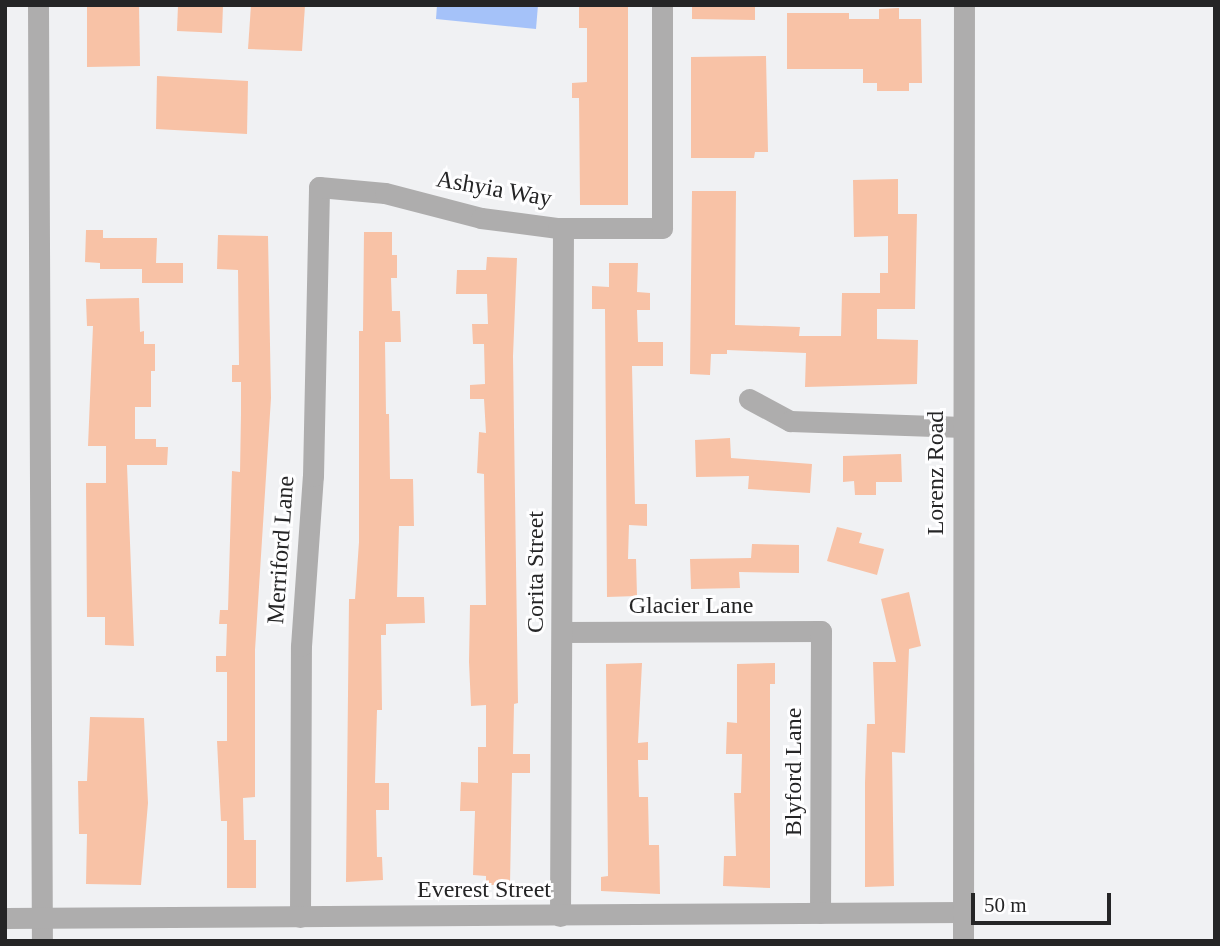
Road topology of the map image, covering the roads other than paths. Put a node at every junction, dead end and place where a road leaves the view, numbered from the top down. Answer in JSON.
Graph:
{"nodes":[{"id":1,"x":38,"y":5,"type":"edge"},
{"id":2,"x":662,"y":5,"type":"edge"},
{"id":3,"x":964,"y":5,"type":"edge"},
{"id":4,"x":319,"y":187,"type":"joint"},
{"id":5,"x":563,"y":228,"type":"junction"},
{"id":6,"x":749,"y":399,"type":"dead end"},
{"id":7,"x":962,"y":427,"type":"junction"},
{"id":8,"x":821,"y":631,"type":"joint"},
{"id":9,"x":562,"y":632,"type":"junction"},
{"id":10,"x":963,"y":912,"type":"junction"},
{"id":11,"x":820,"y":913,"type":"junction"},
{"id":12,"x":560,"y":916,"type":"junction"},
{"id":13,"x":300,"y":917,"type":"junction"},
{"id":14,"x":5,"y":919,"type":"edge"},
{"id":15,"x":42,"y":919,"type":"junction"},
{"id":16,"x":42,"y":941,"type":"edge"},
{"id":17,"x":963,"y":941,"type":"edge"}],
"edges":[{"from":1,"to":15,"type":"street"},
{"from":2,"to":5,"type":"street","name":"Ashyia Way"},
{"from":3,"to":7,"type":"street","name":"Lorenz Road"},
{"from":4,"to":5,"type":"street","name":"Ashyia Way"},
{"from":4,"to":13,"type":"street","name":"Merriford Lane"},
{"from":5,"to":9,"type":"street","name":"Corita Street"},
{"from":6,"to":7,"type":"street"},
{"from":7,"to":10,"type":"street","name":"Lorenz Road"},
{"from":8,"to":9,"type":"street","name":"Glacier Lane"},
{"from":8,"to":11,"type":"street","name":"Blyford Lane"},
{"from":9,"to":12,"type":"street","name":"Corita Street"},
{"from":10,"to":11,"type":"street","name":"Everest Street"},
{"from":10,"to":17,"type":"street","name":"Lorenz Road"},
{"from":11,"to":12,"type":"street","name":"Everest Street"},
{"from":12,"to":13,"type":"street","name":"Everest Street"},
{"from":13,"to":15,"type":"street","name":"Everest Street"},
{"from":14,"to":15,"type":"street","name":"Everest Street"},
{"from":15,"to":16,"type":"street"}]}
